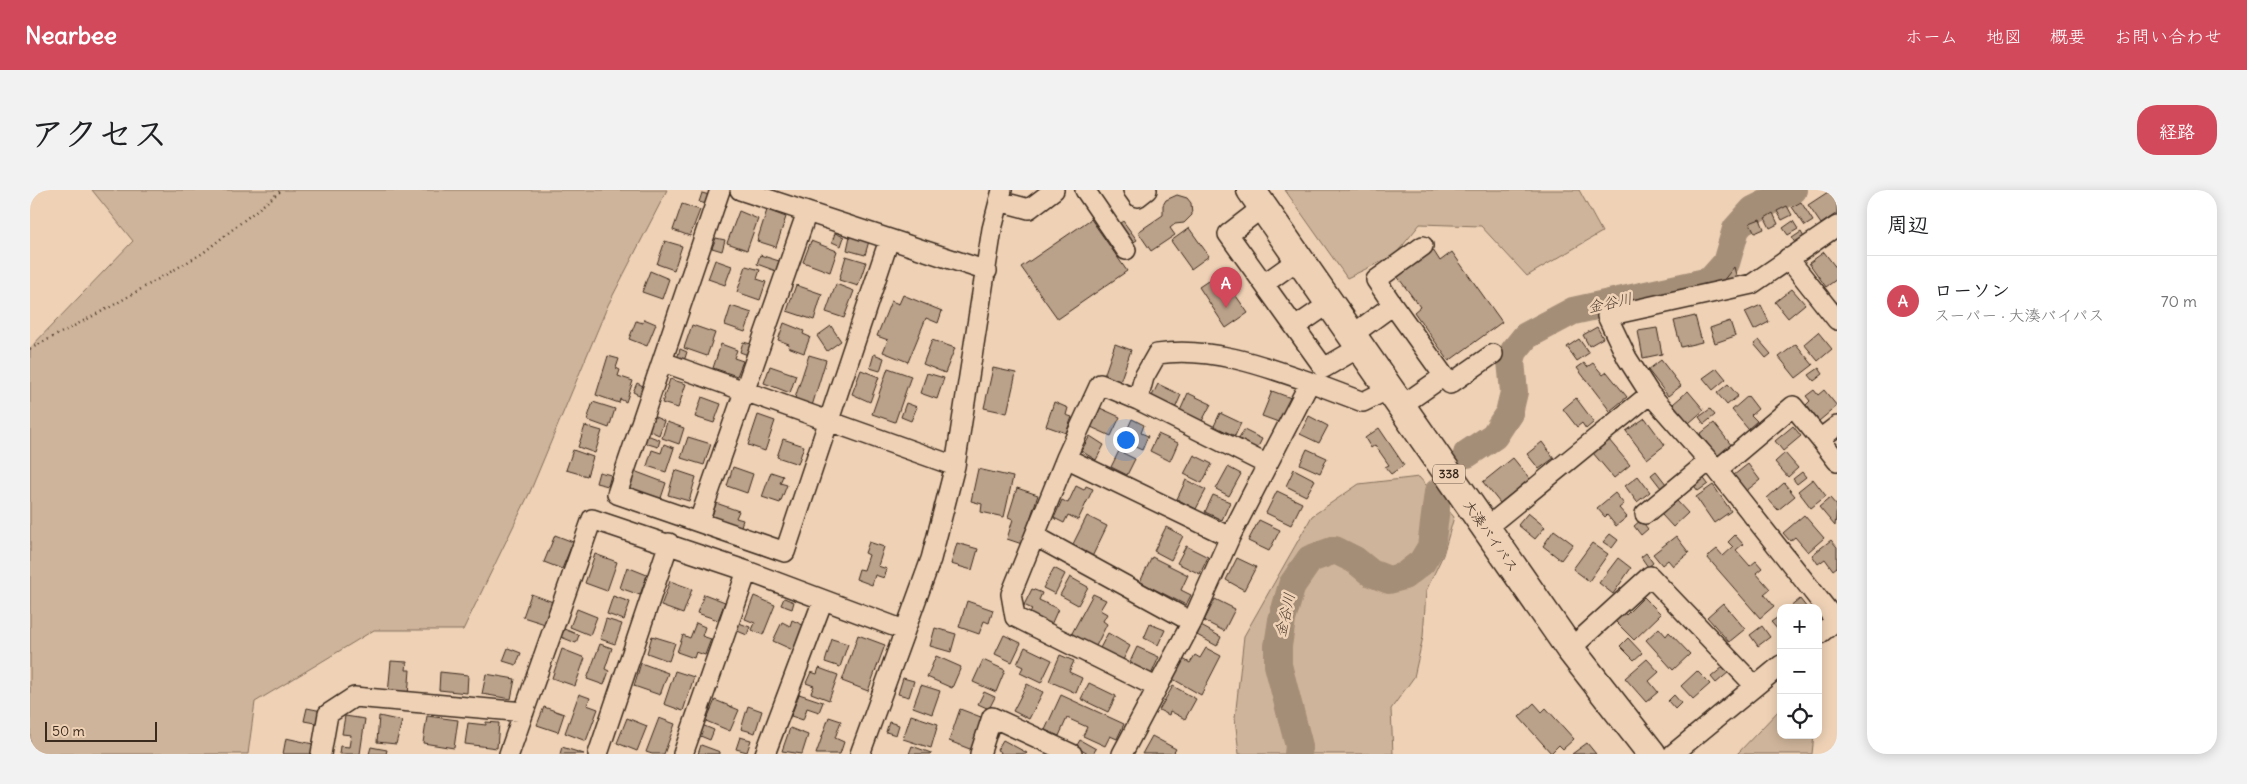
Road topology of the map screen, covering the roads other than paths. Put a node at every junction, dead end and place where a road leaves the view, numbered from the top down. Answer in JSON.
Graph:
{"nodes":[{"id":1,"x":720,"y":190,"type":"edge"},
{"id":2,"x":740,"y":190,"type":"edge"},
{"id":3,"x":1054,"y":190,"type":"edge"},
{"id":4,"x":1086,"y":190,"type":"edge"},
{"id":5,"x":1133,"y":190,"type":"edge"},
{"id":6,"x":1147,"y":190,"type":"edge"},
{"id":7,"x":1001,"y":196,"type":"edge"},
{"id":8,"x":1257,"y":198,"type":"edge"},
{"id":9,"x":807,"y":212,"type":"junction"},
{"id":10,"x":1837,"y":226,"type":"edge"},
{"id":11,"x":889,"y":240,"type":"junction"},
{"id":12,"x":1423,"y":246,"type":"dead end"},
{"id":13,"x":1126,"y":250,"type":"dead end"},
{"id":14,"x":1788,"y":258,"type":"junction"},
{"id":15,"x":1299,"y":259,"type":"junction"},
{"id":16,"x":987,"y":271,"type":"junction"},
{"id":17,"x":1264,"y":284,"type":"junction"},
{"id":18,"x":1330,"y":303,"type":"junction"},
{"id":19,"x":1393,"y":305,"type":"junction"},
{"id":20,"x":1837,"y":320,"type":"edge"},
{"id":21,"x":1295,"y":327,"type":"junction"},
{"id":22,"x":1356,"y":341,"type":"junction"},
{"id":23,"x":1493,"y":354,"type":"dead end"},
{"id":24,"x":663,"y":362,"type":"junction"},
{"id":25,"x":1444,"y":376,"type":"junction"},
{"id":26,"x":1310,"y":382,"type":"junction"},
{"id":27,"x":745,"y":390,"type":"junction"},
{"id":28,"x":1650,"y":394,"type":"junction"},
{"id":29,"x":1395,"y":397,"type":"junction"},
{"id":30,"x":1138,"y":400,"type":"junction"},
{"id":31,"x":828,"y":421,"type":"junction"},
{"id":32,"x":1837,"y":426,"type":"edge"},
{"id":33,"x":1820,"y":439,"type":"junction"},
{"id":34,"x":1066,"y":458,"type":"junction"},
{"id":35,"x":1837,"y":461,"type":"edge"},
{"id":36,"x":1266,"y":464,"type":"junction"},
{"id":37,"x":955,"y":466,"type":"junction"},
{"id":38,"x":1713,"y":466,"type":"junction"},
{"id":39,"x":1645,"y":514,"type":"dead end"},
{"id":40,"x":698,"y":521,"type":"junction"},
{"id":41,"x":1486,"y":528,"type":"junction"},
{"id":42,"x":1035,"y":536,"type":"junction"},
{"id":43,"x":1230,"y":537,"type":"junction"},
{"id":44,"x":669,"y":543,"type":"junction"},
{"id":45,"x":747,"y":571,"type":"junction"},
{"id":46,"x":823,"y":600,"type":"junction"},
{"id":47,"x":1837,"y":620,"type":"edge"},
{"id":48,"x":1192,"y":622,"type":"junction"},
{"id":49,"x":904,"y":630,"type":"junction"},
{"id":50,"x":1822,"y":632,"type":"edge"},
{"id":51,"x":1570,"y":649,"type":"junction"},
{"id":52,"x":1777,"y":668,"type":"edge"},
{"id":53,"x":1755,"y":686,"type":"junction"},
{"id":54,"x":1156,"y":687,"type":"junction"},
{"id":55,"x":524,"y":712,"type":"junction"},
{"id":56,"x":322,"y":754,"type":"edge"},
{"id":57,"x":510,"y":754,"type":"edge"},
{"id":58,"x":598,"y":754,"type":"edge"},
{"id":59,"x":683,"y":754,"type":"edge"},
{"id":60,"x":765,"y":754,"type":"edge"},
{"id":61,"x":860,"y":754,"type":"edge"},
{"id":62,"x":980,"y":754,"type":"edge"},
{"id":63,"x":1072,"y":754,"type":"edge"},
{"id":64,"x":1122,"y":754,"type":"edge"},
{"id":65,"x":1652,"y":754,"type":"edge"},
{"id":66,"x":1673,"y":754,"type":"edge"}],
"edges":[{"from":1,"to":24,"type":"street"},
{"from":2,"to":9,"type":"street"},
{"from":3,"to":7,"type":"street"},
{"from":4,"to":13,"type":"street"},
{"from":5,"to":6,"type":"street"},
{"from":7,"to":16,"type":"street"},
{"from":8,"to":15,"type":"highway","name":"大湊バイパス","number":"338"},
{"from":8,"to":17,"type":"street"},
{"from":9,"to":11,"type":"street"},
{"from":9,"to":27,"type":"street"},
{"from":10,"to":14,"type":"street"},
{"from":11,"to":16,"type":"street"},
{"from":11,"to":31,"type":"street"},
{"from":12,"to":19,"type":"street"},
{"from":14,"to":20,"type":"street"},
{"from":14,"to":28,"type":"street"},
{"from":15,"to":17,"type":"street"},
{"from":15,"to":18,"type":"highway","name":"大湊バイパス","number":"338"},
{"from":16,"to":37,"type":"street"},
{"from":17,"to":21,"type":"street"},
{"from":18,"to":21,"type":"street"},
{"from":18,"to":22,"type":"highway","name":"大湊バイパス","number":"338"},
{"from":19,"to":22,"type":"street"},
{"from":19,"to":25,"type":"street"},
{"from":21,"to":22,"type":"street"},
{"from":22,"to":29,"type":"highway","name":"大湊バイパス","number":"338"},
{"from":23,"to":25,"type":"street"},
{"from":24,"to":27,"type":"street"},
{"from":24,"to":40,"type":"street"},
{"from":25,"to":29,"type":"street"},
{"from":26,"to":29,"type":"street"},
{"from":26,"to":30,"type":"street"},
{"from":26,"to":36,"type":"street"},
{"from":27,"to":31,"type":"street"},
{"from":27,"to":40,"type":"street"},
{"from":28,"to":38,"type":"street"},
{"from":28,"to":41,"type":"street"},
{"from":29,"to":41,"type":"highway","name":"大湊バイパス","number":"338"},
{"from":30,"to":34,"type":"street"},
{"from":30,"to":36,"type":"street"},
{"from":31,"to":37,"type":"street"},
{"from":31,"to":40,"type":"street"},
{"from":32,"to":33,"type":"street"},
{"from":33,"to":35,"type":"street"},
{"from":33,"to":38,"type":"street"},
{"from":34,"to":42,"type":"street"},
{"from":34,"to":43,"type":"street"},
{"from":36,"to":43,"type":"street"},
{"from":37,"to":49,"type":"street"},
{"from":38,"to":39,"type":"street"},
{"from":38,"to":47,"type":"street"},
{"from":41,"to":51,"type":"highway","name":"大湊バイパス","number":"338"},
{"from":42,"to":48,"type":"street"},
{"from":42,"to":54,"type":"street"},
{"from":43,"to":48,"type":"street"},
{"from":44,"to":45,"type":"street"},
{"from":44,"to":55,"type":"street"},
{"from":44,"to":58,"type":"street"},
{"from":45,"to":46,"type":"street"},
{"from":45,"to":59,"type":"street"},
{"from":46,"to":49,"type":"street"},
{"from":46,"to":60,"type":"street"},
{"from":47,"to":50,"type":"street"},
{"from":48,"to":54,"type":"street"},
{"from":49,"to":61,"type":"street"},
{"from":51,"to":53,"type":"street"},
{"from":51,"to":65,"type":"highway","name":"大湊バイパス","number":"338"},
{"from":52,"to":53,"type":"street"},
{"from":53,"to":66,"type":"street"},
{"from":54,"to":64,"type":"street"},
{"from":55,"to":56,"type":"street"},
{"from":55,"to":57,"type":"street"},
{"from":62,"to":63,"type":"street"}]}
